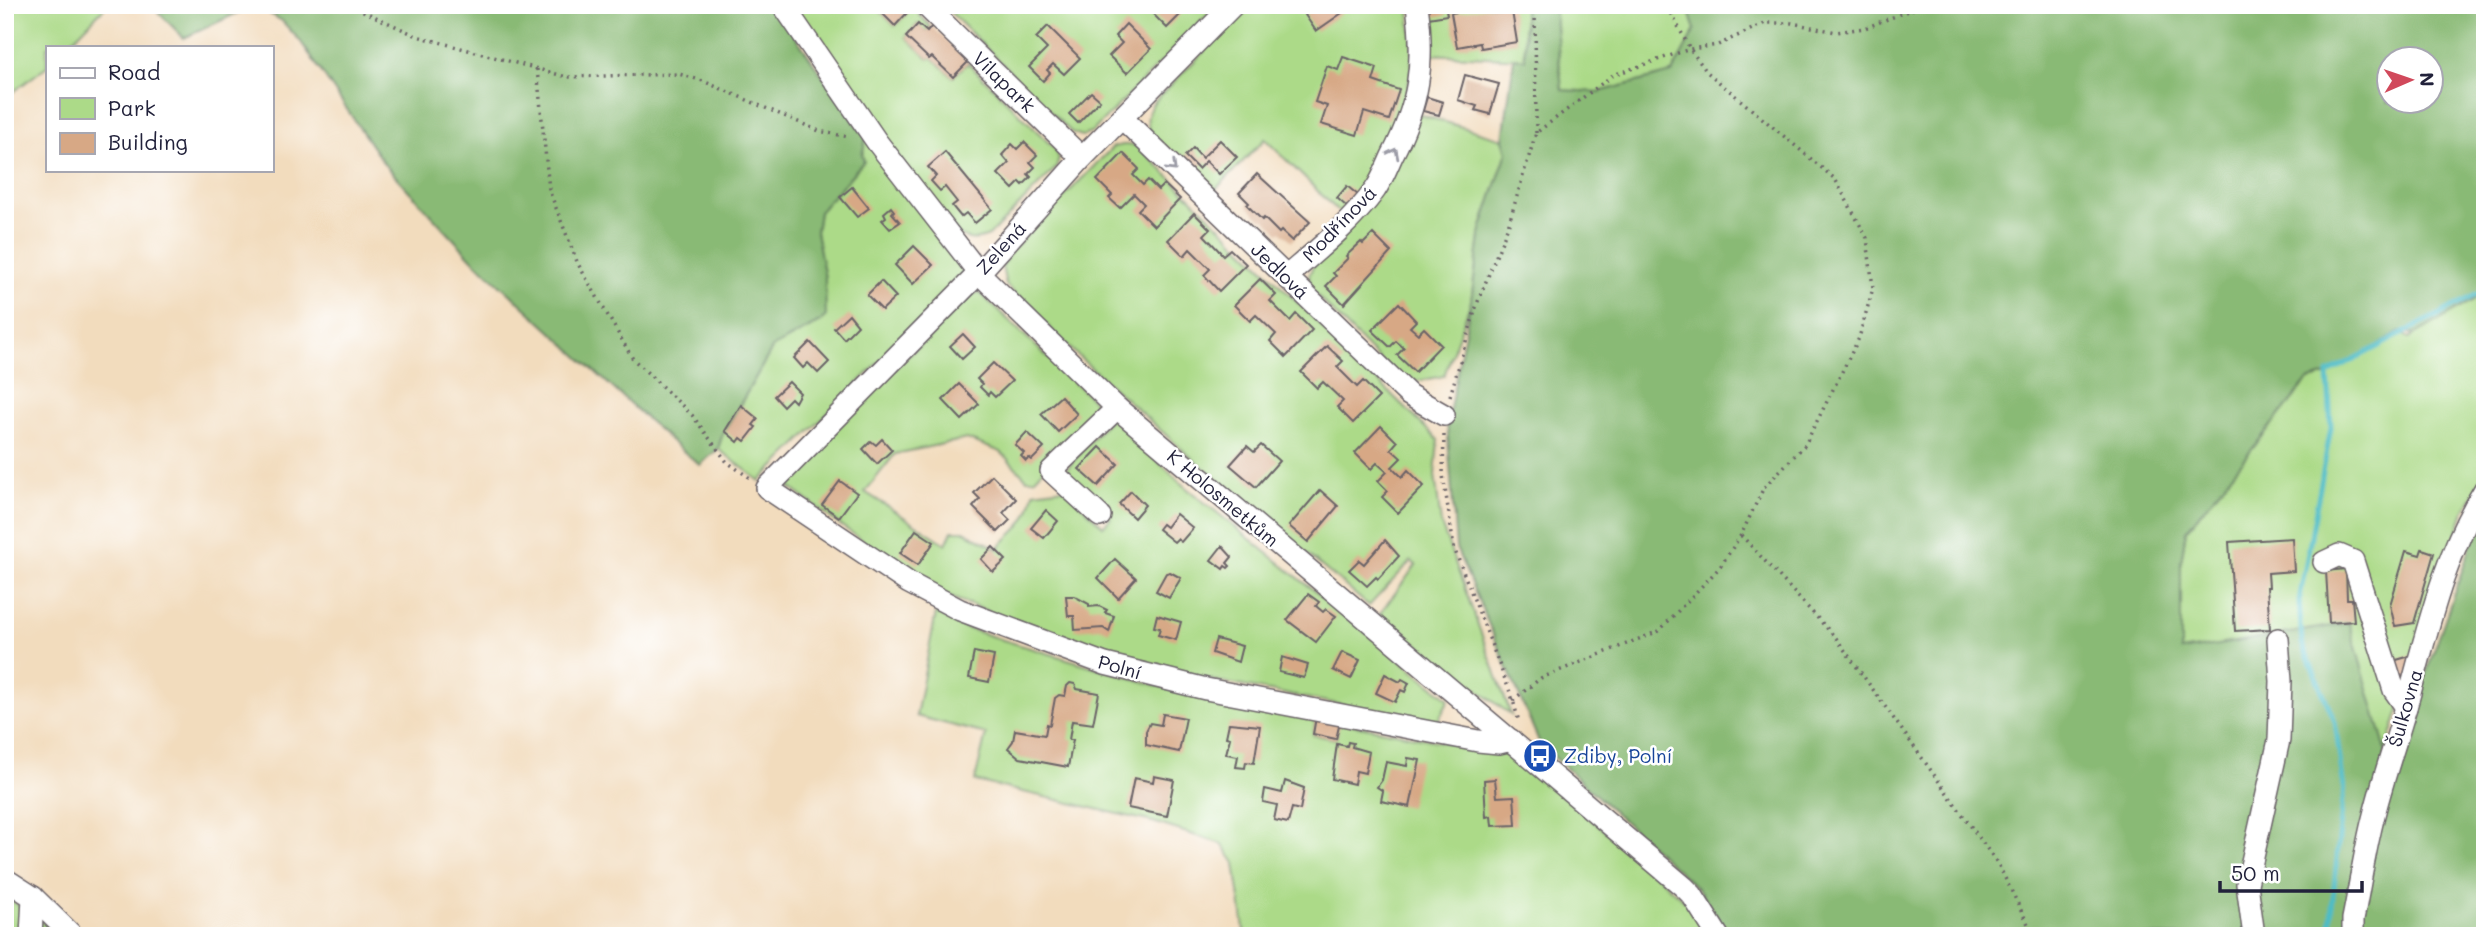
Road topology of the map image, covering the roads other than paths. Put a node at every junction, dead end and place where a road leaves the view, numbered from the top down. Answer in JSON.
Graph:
{"nodes":[{"id":1,"x":783,"y":5,"type":"edge"},
{"id":2,"x":925,"y":5,"type":"edge"},
{"id":3,"x":1233,"y":5,"type":"edge"},
{"id":4,"x":1417,"y":5,"type":"edge"},
{"id":5,"x":1124,"y":119,"type":"junction"},
{"id":6,"x":1082,"y":158,"type":"junction"},
{"id":7,"x":979,"y":273,"type":"junction"},
{"id":8,"x":1286,"y":277,"type":"junction"},
{"id":9,"x":1117,"y":408,"type":"junction"},
{"id":10,"x":1444,"y":415,"type":"road end"},
{"id":11,"x":767,"y":488,"type":"joint"},
{"id":12,"x":2485,"y":489,"type":"edge"},
{"id":13,"x":1100,"y":516,"type":"dead end"},
{"id":14,"x":2324,"y":562,"type":"dead end"},
{"id":15,"x":2278,"y":639,"type":"dead end"},
{"id":16,"x":2406,"y":707,"type":"junction"},
{"id":17,"x":1511,"y":740,"type":"junction"},
{"id":18,"x":5,"y":879,"type":"edge"},
{"id":19,"x":33,"y":897,"type":"junction"},
{"id":20,"x":31,"y":936,"type":"edge"},
{"id":21,"x":73,"y":936,"type":"edge"},
{"id":22,"x":1718,"y":936,"type":"edge"},
{"id":23,"x":2253,"y":936,"type":"edge"},
{"id":24,"x":2353,"y":936,"type":"edge"}],
"edges":[{"from":1,"to":7,"type":"street","name":"K Holosmetkům"},
{"from":2,"to":6,"type":"street","name":"Vilapark"},
{"from":3,"to":5,"type":"street","name":"Zelená"},
{"from":8,"to":4,"type":"street","name":"Modřínová","one_way":true},
{"from":5,"to":6,"type":"street","name":"Zelená"},
{"from":5,"to":8,"type":"street","name":"Jedlová","one_way":true},
{"from":6,"to":7,"type":"street","name":"Zelená"},
{"from":7,"to":9,"type":"street","name":"K Holosmetkům"},
{"from":7,"to":11,"type":"street","name":"Zelená"},
{"from":8,"to":10,"type":"street","name":"Jedlová"},
{"from":9,"to":13,"type":"street"},
{"from":9,"to":17,"type":"street","name":"K Holosmetkům"},
{"from":11,"to":17,"type":"street","name":"Polní"},
{"from":12,"to":16,"type":"street","name":"Šulkovna"},
{"from":14,"to":16,"type":"street"},
{"from":15,"to":23,"type":"street"},
{"from":16,"to":24,"type":"street","name":"Šulkovna"},
{"from":17,"to":22,"type":"street","name":"K Holosmetkům"},
{"from":18,"to":19,"type":"street"},
{"from":19,"to":20,"type":"street"},
{"from":19,"to":21,"type":"street"}]}
